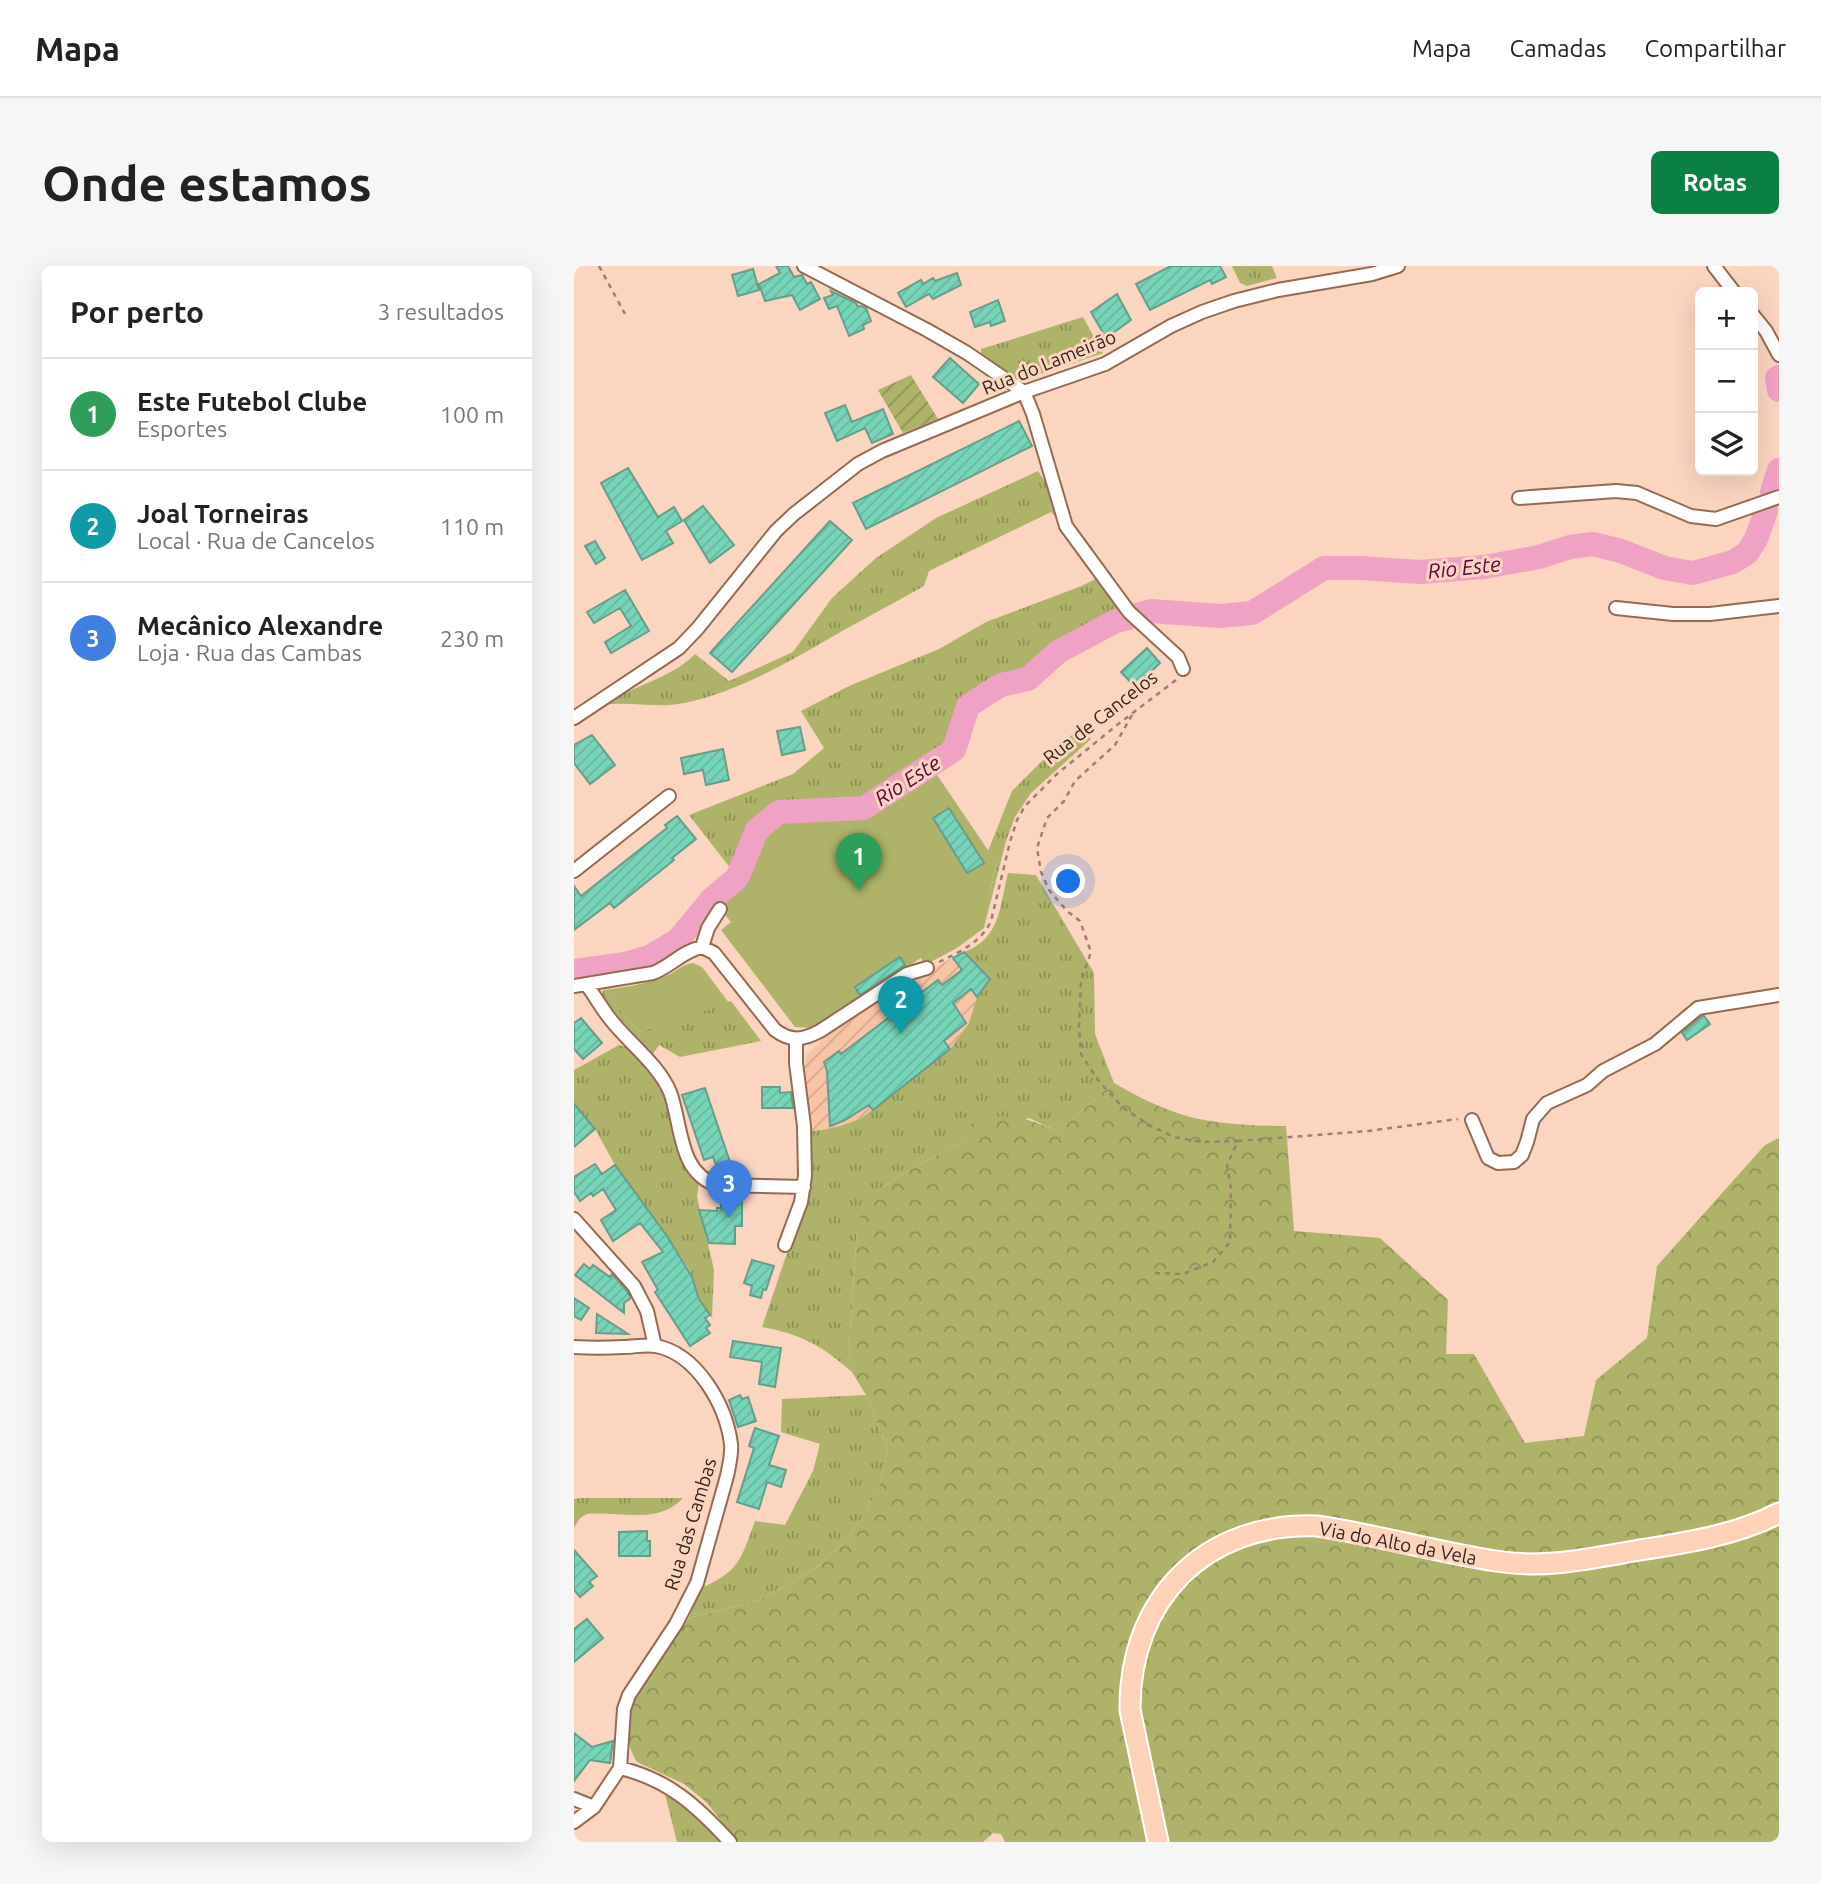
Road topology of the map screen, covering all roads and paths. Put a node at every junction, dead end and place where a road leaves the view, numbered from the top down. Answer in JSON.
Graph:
{"nodes":[{"id":1,"x":599,"y":266,"type":"edge"},
{"id":2,"x":804,"y":266,"type":"edge"},
{"id":3,"x":1398,"y":266,"type":"edge"},
{"id":4,"x":1714,"y":266,"type":"edge"},
{"id":5,"x":1730,"y":287,"type":"edge"},
{"id":6,"x":625,"y":314,"type":"dead end"},
{"id":7,"x":1758,"y":321,"type":"edge"},
{"id":8,"x":1779,"y":355,"type":"edge"},
{"id":9,"x":1024,"y":392,"type":"junction"},
{"id":10,"x":1779,"y":497,"type":"edge"},
{"id":11,"x":1519,"y":498,"type":"dead end"},
{"id":12,"x":1779,"y":606,"type":"edge"},
{"id":13,"x":1616,"y":608,"type":"dead end"},
{"id":14,"x":1183,"y":669,"type":"joint"},
{"id":15,"x":1132,"y":715,"type":"junction"},
{"id":16,"x":574,"y":718,"type":"edge"},
{"id":17,"x":669,"y":796,"type":"dead end"},
{"id":18,"x":574,"y":871,"type":"edge"},
{"id":19,"x":720,"y":909,"type":"dead end"},
{"id":20,"x":702,"y":947,"type":"junction"},
{"id":21,"x":927,"y":968,"type":"joint"},
{"id":22,"x":580,"y":985,"type":"edge"},
{"id":23,"x":1779,"y":995,"type":"edge"},
{"id":24,"x":796,"y":1040,"type":"junction"},
{"id":25,"x":1472,"y":1120,"type":"joint"},
{"id":26,"x":1238,"y":1141,"type":"junction"},
{"id":27,"x":804,"y":1187,"type":"junction"},
{"id":28,"x":574,"y":1219,"type":"edge"},
{"id":29,"x":785,"y":1245,"type":"dead end"},
{"id":30,"x":1155,"y":1273,"type":"dead end"},
{"id":31,"x":655,"y":1346,"type":"junction"},
{"id":32,"x":574,"y":1347,"type":"edge"},
{"id":33,"x":1779,"y":1513,"type":"edge"},
{"id":34,"x":621,"y":1768,"type":"junction"},
{"id":35,"x":574,"y":1799,"type":"edge"},
{"id":36,"x":594,"y":1807,"type":"junction"},
{"id":37,"x":574,"y":1822,"type":"edge"},
{"id":38,"x":730,"y":1842,"type":"edge"},
{"id":39,"x":1158,"y":1842,"type":"edge"}],
"edges":[{"from":1,"to":6,"type":"path"},
{"from":2,"to":9,"type":"street"},
{"from":3,"to":9,"type":"street","name":"Rua do Lameirão"},
{"from":4,"to":5,"type":"street"},
{"from":7,"to":8,"type":"street"},
{"from":9,"to":14,"type":"street","name":"Rua de Cancelos"},
{"from":9,"to":16,"type":"street","name":"Rua do Lameirão"},
{"from":10,"to":11,"type":"street"},
{"from":12,"to":13,"type":"street"},
{"from":14,"to":15,"type":"path","name":"Rua de Cancelos"},
{"from":15,"to":21,"type":"path","name":"Rua de Cancelos"},
{"from":15,"to":26,"type":"path"},
{"from":17,"to":18,"type":"street"},
{"from":19,"to":20,"type":"street"},
{"from":20,"to":22,"type":"street"},
{"from":20,"to":24,"type":"street"},
{"from":21,"to":24,"type":"street"},
{"from":22,"to":27,"type":"street"},
{"from":23,"to":25,"type":"street"},
{"from":24,"to":27,"type":"street"},
{"from":25,"to":26,"type":"path"},
{"from":26,"to":30,"type":"path"},
{"from":27,"to":29,"type":"street"},
{"from":28,"to":31,"type":"street"},
{"from":31,"to":32,"type":"street","name":"Rua das Cambas"},
{"from":31,"to":34,"type":"street","name":"Rua das Cambas"},
{"from":33,"to":39,"type":"main road","name":"Via do Alto da Vela"},
{"from":34,"to":36,"type":"street"},
{"from":34,"to":38,"type":"street"},
{"from":35,"to":36,"type":"street"},
{"from":36,"to":37,"type":"street"}]}
